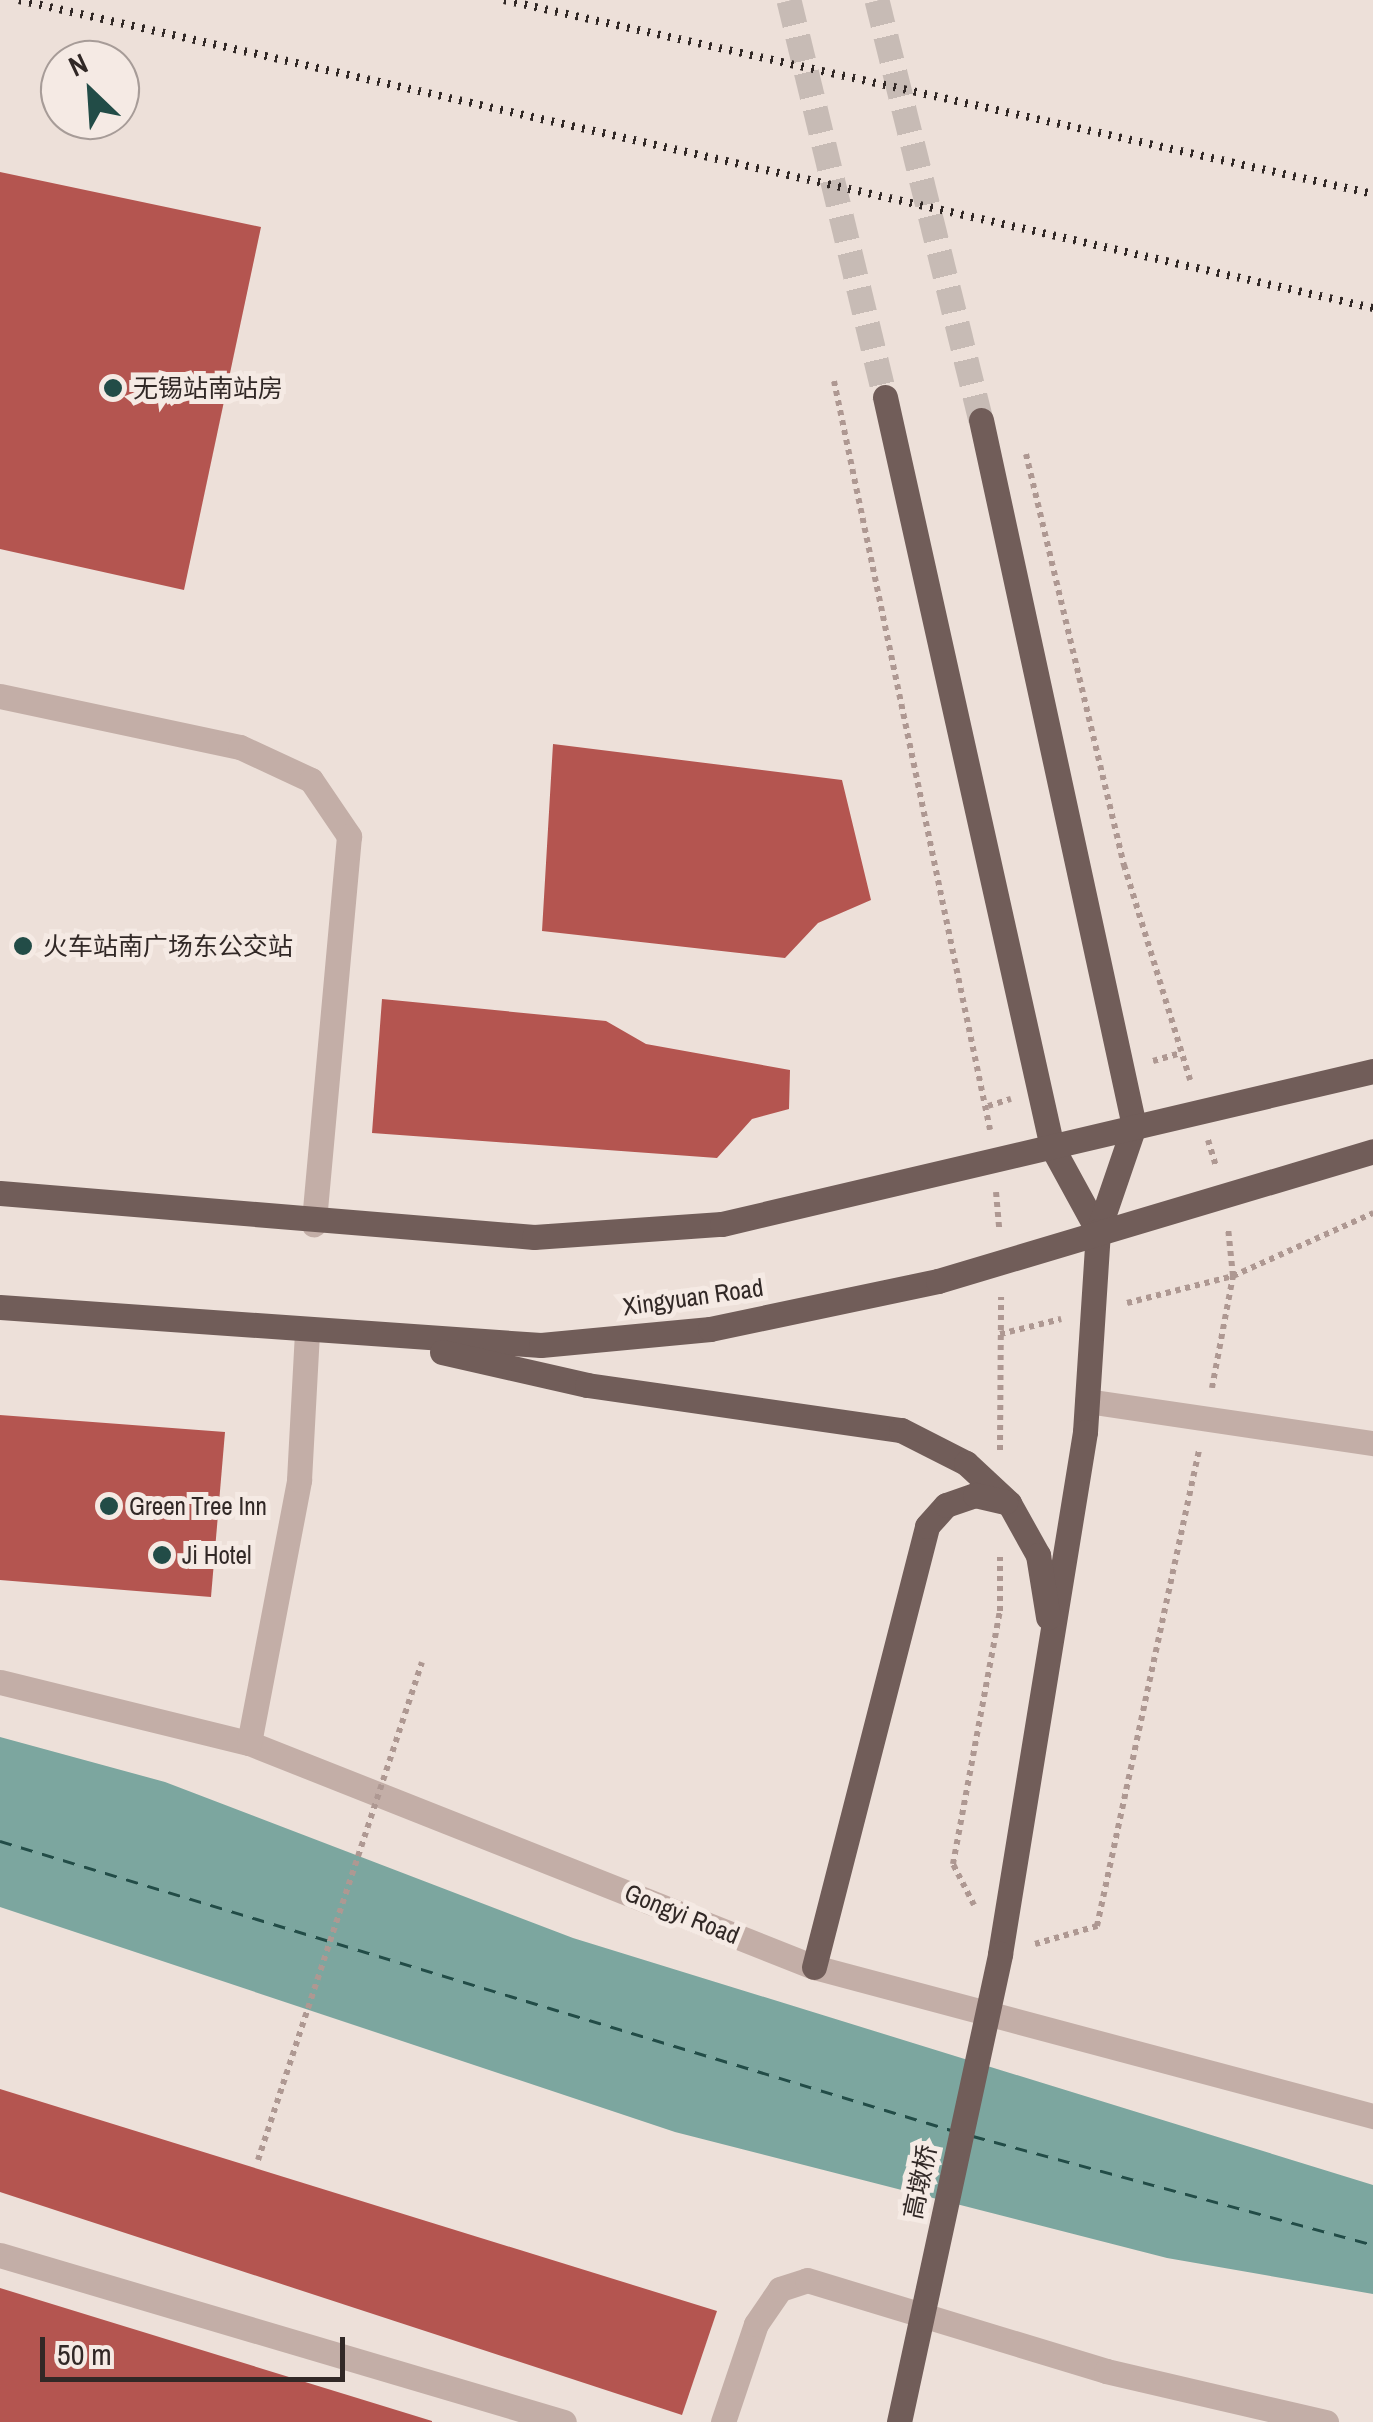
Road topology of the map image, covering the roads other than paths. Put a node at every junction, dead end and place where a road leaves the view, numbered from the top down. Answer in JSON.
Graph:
{"nodes":[{"id":1,"x":885,"y":397,"type":"tunnel mouth"},
{"id":2,"x":981,"y":420,"type":"tunnel mouth"},
{"id":3,"x":0,"y":696,"type":"edge"},
{"id":4,"x":1373,"y":1071,"type":"edge"},
{"id":5,"x":1134,"y":1126,"type":"junction"},
{"id":6,"x":1052,"y":1147,"type":"junction"},
{"id":7,"x":1373,"y":1151,"type":"edge"},
{"id":8,"x":0,"y":1193,"type":"edge"},
{"id":9,"x":314,"y":1224,"type":"junction"},
{"id":10,"x":1098,"y":1231,"type":"junction"},
{"id":11,"x":0,"y":1307,"type":"edge"},
{"id":12,"x":307,"y":1332,"type":"junction"},
{"id":13,"x":374,"y":1337,"type":"junction"},
{"id":14,"x":1087,"y":1401,"type":"junction"},
{"id":15,"x":1373,"y":1444,"type":"edge"},
{"id":16,"x":1010,"y":1503,"type":"junction"},
{"id":17,"x":1052,"y":1642,"type":"junction"},
{"id":18,"x":0,"y":1682,"type":"edge"},
{"id":19,"x":248,"y":1743,"type":"junction"},
{"id":20,"x":814,"y":1968,"type":"junction"},
{"id":21,"x":1373,"y":2116,"type":"edge"},
{"id":22,"x":0,"y":2255,"type":"edge"},
{"id":23,"x":564,"y":2422,"type":"edge"},
{"id":24,"x":724,"y":2422,"type":"edge"},
{"id":25,"x":899,"y":2422,"type":"edge"},
{"id":26,"x":1326,"y":2422,"type":"edge"}],
"edges":[{"from":1,"to":6,"type":"main road"},
{"from":2,"to":5,"type":"main road"},
{"from":3,"to":9,"type":"street"},
{"from":4,"to":5,"type":"main road"},
{"from":5,"to":6,"type":"main road"},
{"from":5,"to":10,"type":"main road","name":"高墩桥"},
{"from":6,"to":9,"type":"main road"},
{"from":6,"to":10,"type":"main road"},
{"from":7,"to":10,"type":"main road","name":"Xingyuan Road"},
{"from":8,"to":9,"type":"main road"},
{"from":10,"to":13,"type":"main road","name":"Xingyuan Road"},
{"from":10,"to":14,"type":"main road","name":"高墩桥"},
{"from":11,"to":12,"type":"main road","name":"Xingyuan Road"},
{"from":12,"to":13,"type":"main road","name":"Xingyuan Road"},
{"from":12,"to":19,"type":"street"},
{"from":13,"to":16,"type":"main road"},
{"from":14,"to":15,"type":"street"},
{"from":14,"to":17,"type":"main road","name":"高墩桥"},
{"from":16,"to":17,"type":"main road"},
{"from":16,"to":20,"type":"main road"},
{"from":17,"to":25,"type":"main road","name":"高墩桥","bridge":true},
{"from":18,"to":19,"type":"street","name":"Gongyi Road"},
{"from":19,"to":20,"type":"street","name":"Gongyi Road"},
{"from":20,"to":21,"type":"street","name":"Gongyi Road"},
{"from":22,"to":23,"type":"street"},
{"from":24,"to":26,"type":"street"}]}
